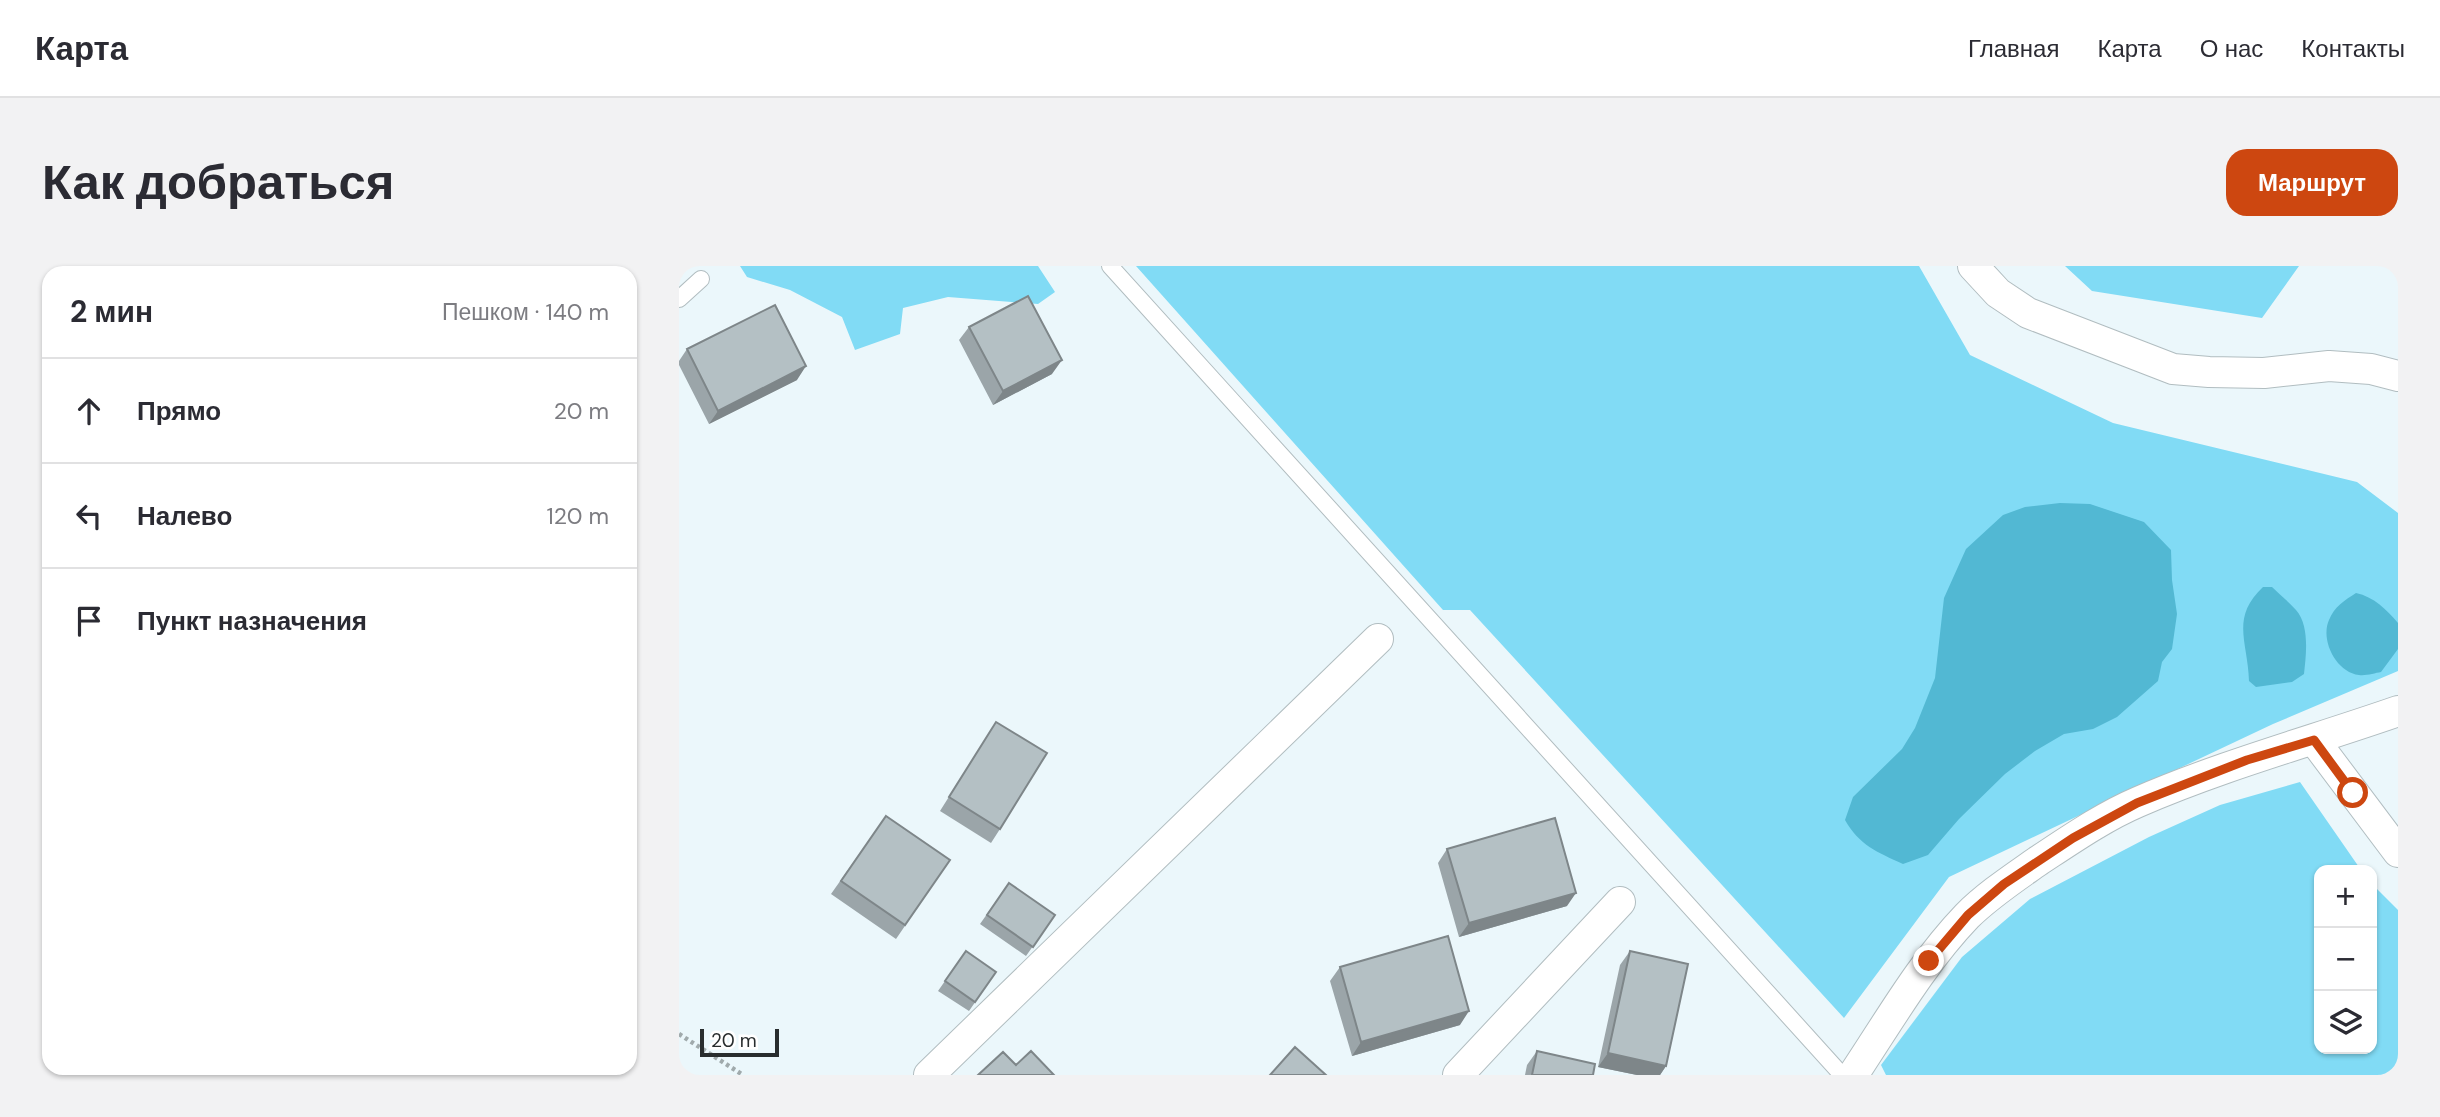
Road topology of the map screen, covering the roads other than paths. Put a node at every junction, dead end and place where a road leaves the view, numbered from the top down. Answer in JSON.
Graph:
{"nodes":[{"id":1,"x":1110,"y":266,"type":"edge"},
{"id":2,"x":1973,"y":266,"type":"edge"},
{"id":3,"x":701,"y":279,"type":"dead end"},
{"id":4,"x":679,"y":299,"type":"edge"},
{"id":5,"x":2398,"y":376,"type":"edge"},
{"id":6,"x":1378,"y":639,"type":"dead end"},
{"id":7,"x":2398,"y":711,"type":"edge"},
{"id":8,"x":2314,"y":740,"type":"junction"},
{"id":9,"x":2398,"y":852,"type":"edge"},
{"id":10,"x":1619,"y":902,"type":"dead end"},
{"id":11,"x":929,"y":1075,"type":"edge"},
{"id":12,"x":1458,"y":1075,"type":"edge"},
{"id":13,"x":1842,"y":1075,"type":"edge"},
{"id":14,"x":1853,"y":1075,"type":"edge"}],
"edges":[{"from":1,"to":13,"type":"lane"},
{"from":2,"to":5,"type":"street"},
{"from":3,"to":4,"type":"lane"},
{"from":6,"to":11,"type":"street"},
{"from":7,"to":8,"type":"street"},
{"from":8,"to":9,"type":"street"},
{"from":8,"to":14,"type":"street"},
{"from":10,"to":12,"type":"street"}]}
